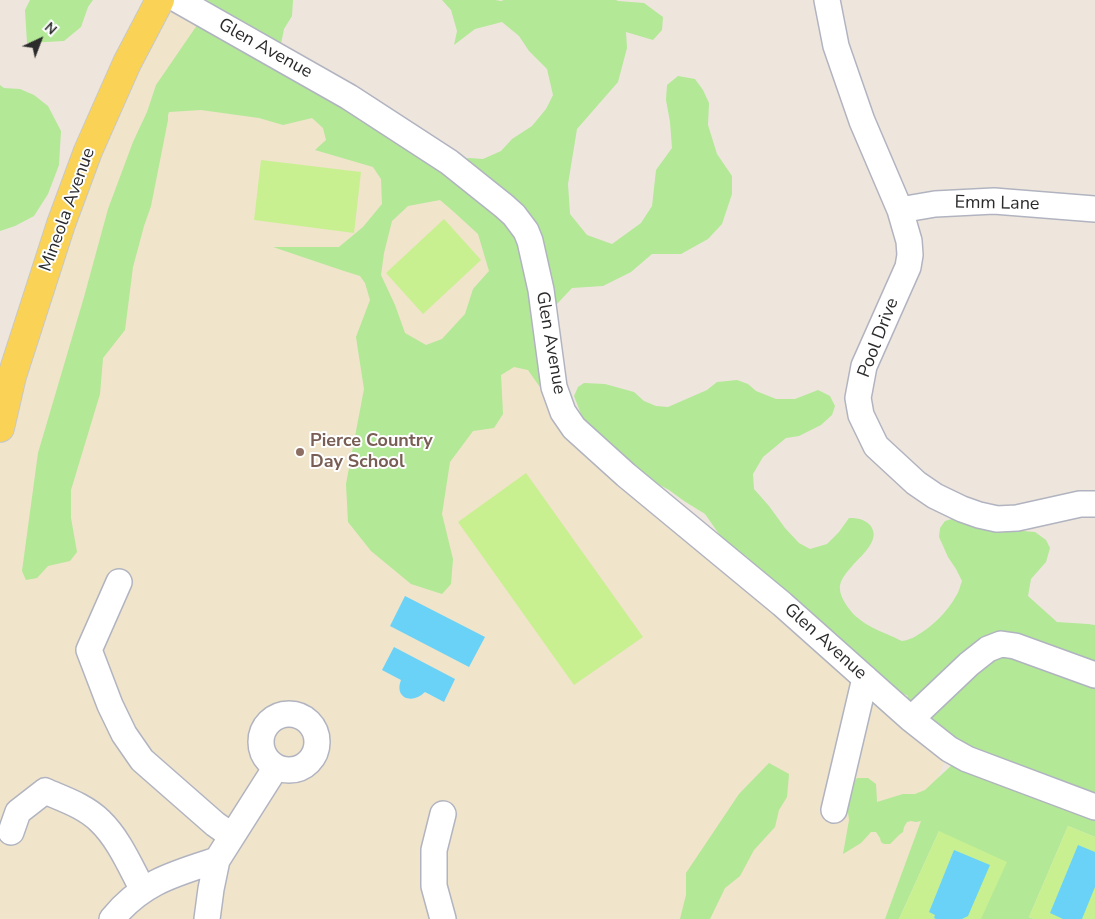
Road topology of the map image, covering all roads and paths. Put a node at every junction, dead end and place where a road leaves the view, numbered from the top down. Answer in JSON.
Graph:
{"nodes":[{"id":1,"x":160,"y":0,"type":"edge"},
{"id":2,"x":178,"y":0,"type":"edge"},
{"id":3,"x":827,"y":0,"type":"edge"},
{"id":4,"x":1095,"y":209,"type":"edge"},
{"id":5,"x":900,"y":210,"type":"junction"},
{"id":6,"x":0,"y":428,"type":"edge"},
{"id":7,"x":1095,"y":504,"type":"edge"},
{"id":8,"x":119,"y":582,"type":"dead end"},
{"id":9,"x":1095,"y":675,"type":"edge"},
{"id":10,"x":865,"y":678,"type":"junction"},
{"id":11,"x":911,"y":719,"type":"junction"},
{"id":12,"x":276,"y":767,"type":"dead end"},
{"id":13,"x":1095,"y":807,"type":"edge"},
{"id":14,"x":834,"y":810,"type":"dead end"},
{"id":15,"x":443,"y":814,"type":"dead end"},
{"id":16,"x":11,"y":832,"type":"dead end"},
{"id":17,"x":232,"y":836,"type":"junction"},
{"id":18,"x":217,"y":860,"type":"junction"},
{"id":19,"x":143,"y":890,"type":"junction"},
{"id":20,"x":112,"y":919,"type":"edge"},
{"id":21,"x":207,"y":919,"type":"edge"},
{"id":22,"x":444,"y":919,"type":"edge"}],
"edges":[{"from":1,"to":6,"type":"main road","name":"Mineola Avenue"},
{"from":2,"to":10,"type":"street","name":"Glen Avenue"},
{"from":3,"to":5,"type":"street","name":"Pool Drive"},
{"from":4,"to":5,"type":"street","name":"Emm Lane"},
{"from":5,"to":7,"type":"street","name":"Pool Drive"},
{"from":8,"to":17,"type":"street"},
{"from":9,"to":11,"type":"street"},
{"from":10,"to":11,"type":"street","name":"Glen Avenue"},
{"from":10,"to":14,"type":"street"},
{"from":11,"to":13,"type":"street","name":"Glen Avenue"},
{"from":12,"to":17,"type":"street"},
{"from":15,"to":22,"type":"street"},
{"from":16,"to":19,"type":"street"},
{"from":17,"to":18,"type":"street"},
{"from":18,"to":19,"type":"street"},
{"from":18,"to":21,"type":"street"},
{"from":19,"to":20,"type":"street"}]}
